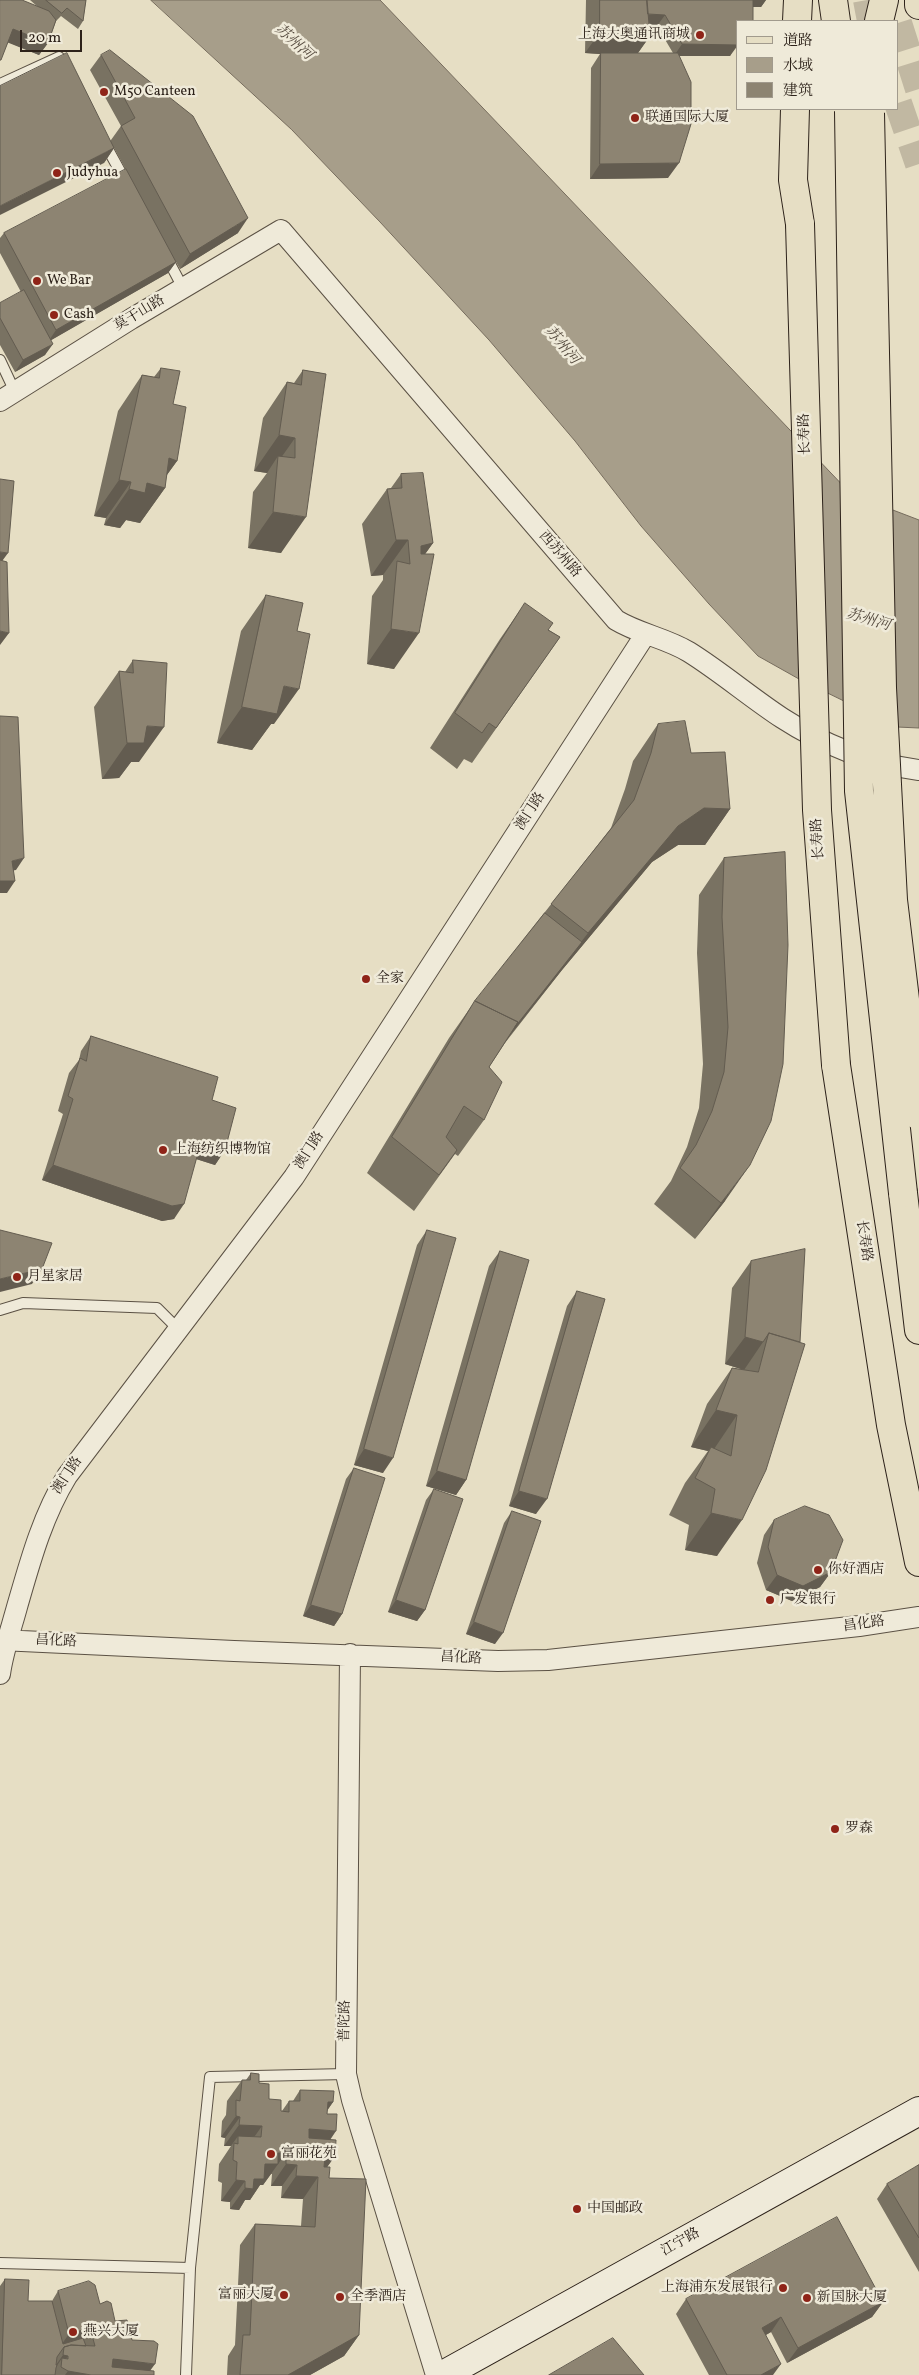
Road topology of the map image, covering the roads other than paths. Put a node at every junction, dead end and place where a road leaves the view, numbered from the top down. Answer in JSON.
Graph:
{"nodes":[{"id":1,"x":798,"y":0,"type":"edge"},
{"id":2,"x":832,"y":0,"type":"edge"},
{"id":3,"x":884,"y":0,"type":"edge"},
{"id":4,"x":919,"y":0,"type":"edge"},
{"id":5,"x":919,"y":5,"type":"edge"},
{"id":6,"x":797,"y":20,"type":"edge"},
{"id":7,"x":836,"y":20,"type":"edge"},
{"id":8,"x":879,"y":20,"type":"edge"},
{"id":9,"x":68,"y":74,"type":"edge"},
{"id":10,"x":0,"y":84,"type":"edge"},
{"id":11,"x":795,"y":110,"type":"edge"},
{"id":12,"x":860,"y":110,"type":"edge"},
{"id":13,"x":101,"y":135,"type":"edge"},
{"id":14,"x":134,"y":196,"type":"edge"},
{"id":15,"x":281,"y":230,"type":"joint"},
{"id":16,"x":161,"y":248,"type":"edge"},
{"id":17,"x":183,"y":288,"type":"junction"},
{"id":18,"x":0,"y":360,"type":"edge"},
{"id":19,"x":8,"y":396,"type":"edge"},
{"id":20,"x":645,"y":635,"type":"junction"},
{"id":21,"x":919,"y":770,"type":"edge"},
{"id":22,"x":919,"y":1116,"type":"edge"},
{"id":23,"x":0,"y":1310,"type":"edge"},
{"id":24,"x":178,"y":1328,"type":"junction"},
{"id":25,"x":919,"y":1330,"type":"edge"},
{"id":26,"x":919,"y":1562,"type":"edge"},
{"id":27,"x":919,"y":1617,"type":"edge"},
{"id":28,"x":4,"y":1640,"type":"edge"},
{"id":29,"x":350,"y":1654,"type":"junction"},
{"id":30,"x":0,"y":1674,"type":"edge"},
{"id":31,"x":346,"y":2074,"type":"junction"},
{"id":32,"x":919,"y":2111,"type":"edge"},
{"id":33,"x":0,"y":2263,"type":"edge"},
{"id":34,"x":190,"y":2268,"type":"junction"},
{"id":35,"x":186,"y":2375,"type":"edge"},
{"id":36,"x":436,"y":2375,"type":"edge"},
{"id":37,"x":443,"y":2375,"type":"edge"}],
"edges":[{"from":1,"to":6,"type":"main road"},
{"from":2,"to":7,"type":"main road"},
{"from":3,"to":8,"type":"main road"},
{"from":4,"to":5,"type":"main road"},
{"from":9,"to":10,"type":"lane"},
{"from":11,"to":26,"type":"main road","name":"长寿路","bridge":true},
{"from":12,"to":22,"type":"main road","bridge":true},
{"from":12,"to":25,"type":"main road","bridge":true},
{"from":13,"to":14,"type":"lane"},
{"from":15,"to":17,"type":"street","name":"莫干山路"},
{"from":15,"to":20,"type":"street","name":"西苏州路"},
{"from":16,"to":17,"type":"lane"},
{"from":17,"to":19,"type":"street","name":"莫干山路"},
{"from":18,"to":19,"type":"lane"},
{"from":20,"to":21,"type":"street","name":"西苏州路"},
{"from":20,"to":24,"type":"street","name":"澳门路"},
{"from":23,"to":24,"type":"lane"},
{"from":24,"to":28,"type":"street","name":"澳门路"},
{"from":27,"to":29,"type":"street","name":"昌化路"},
{"from":28,"to":29,"type":"street","name":"昌化路"},
{"from":28,"to":30,"type":"street","name":"澳门路"},
{"from":29,"to":31,"type":"street","name":"普陀路"},
{"from":31,"to":34,"type":"lane"},
{"from":31,"to":36,"type":"street","name":"普陀路"},
{"from":32,"to":37,"type":"main road","name":"江宁路"},
{"from":33,"to":34,"type":"lane"},
{"from":34,"to":35,"type":"lane"}]}
